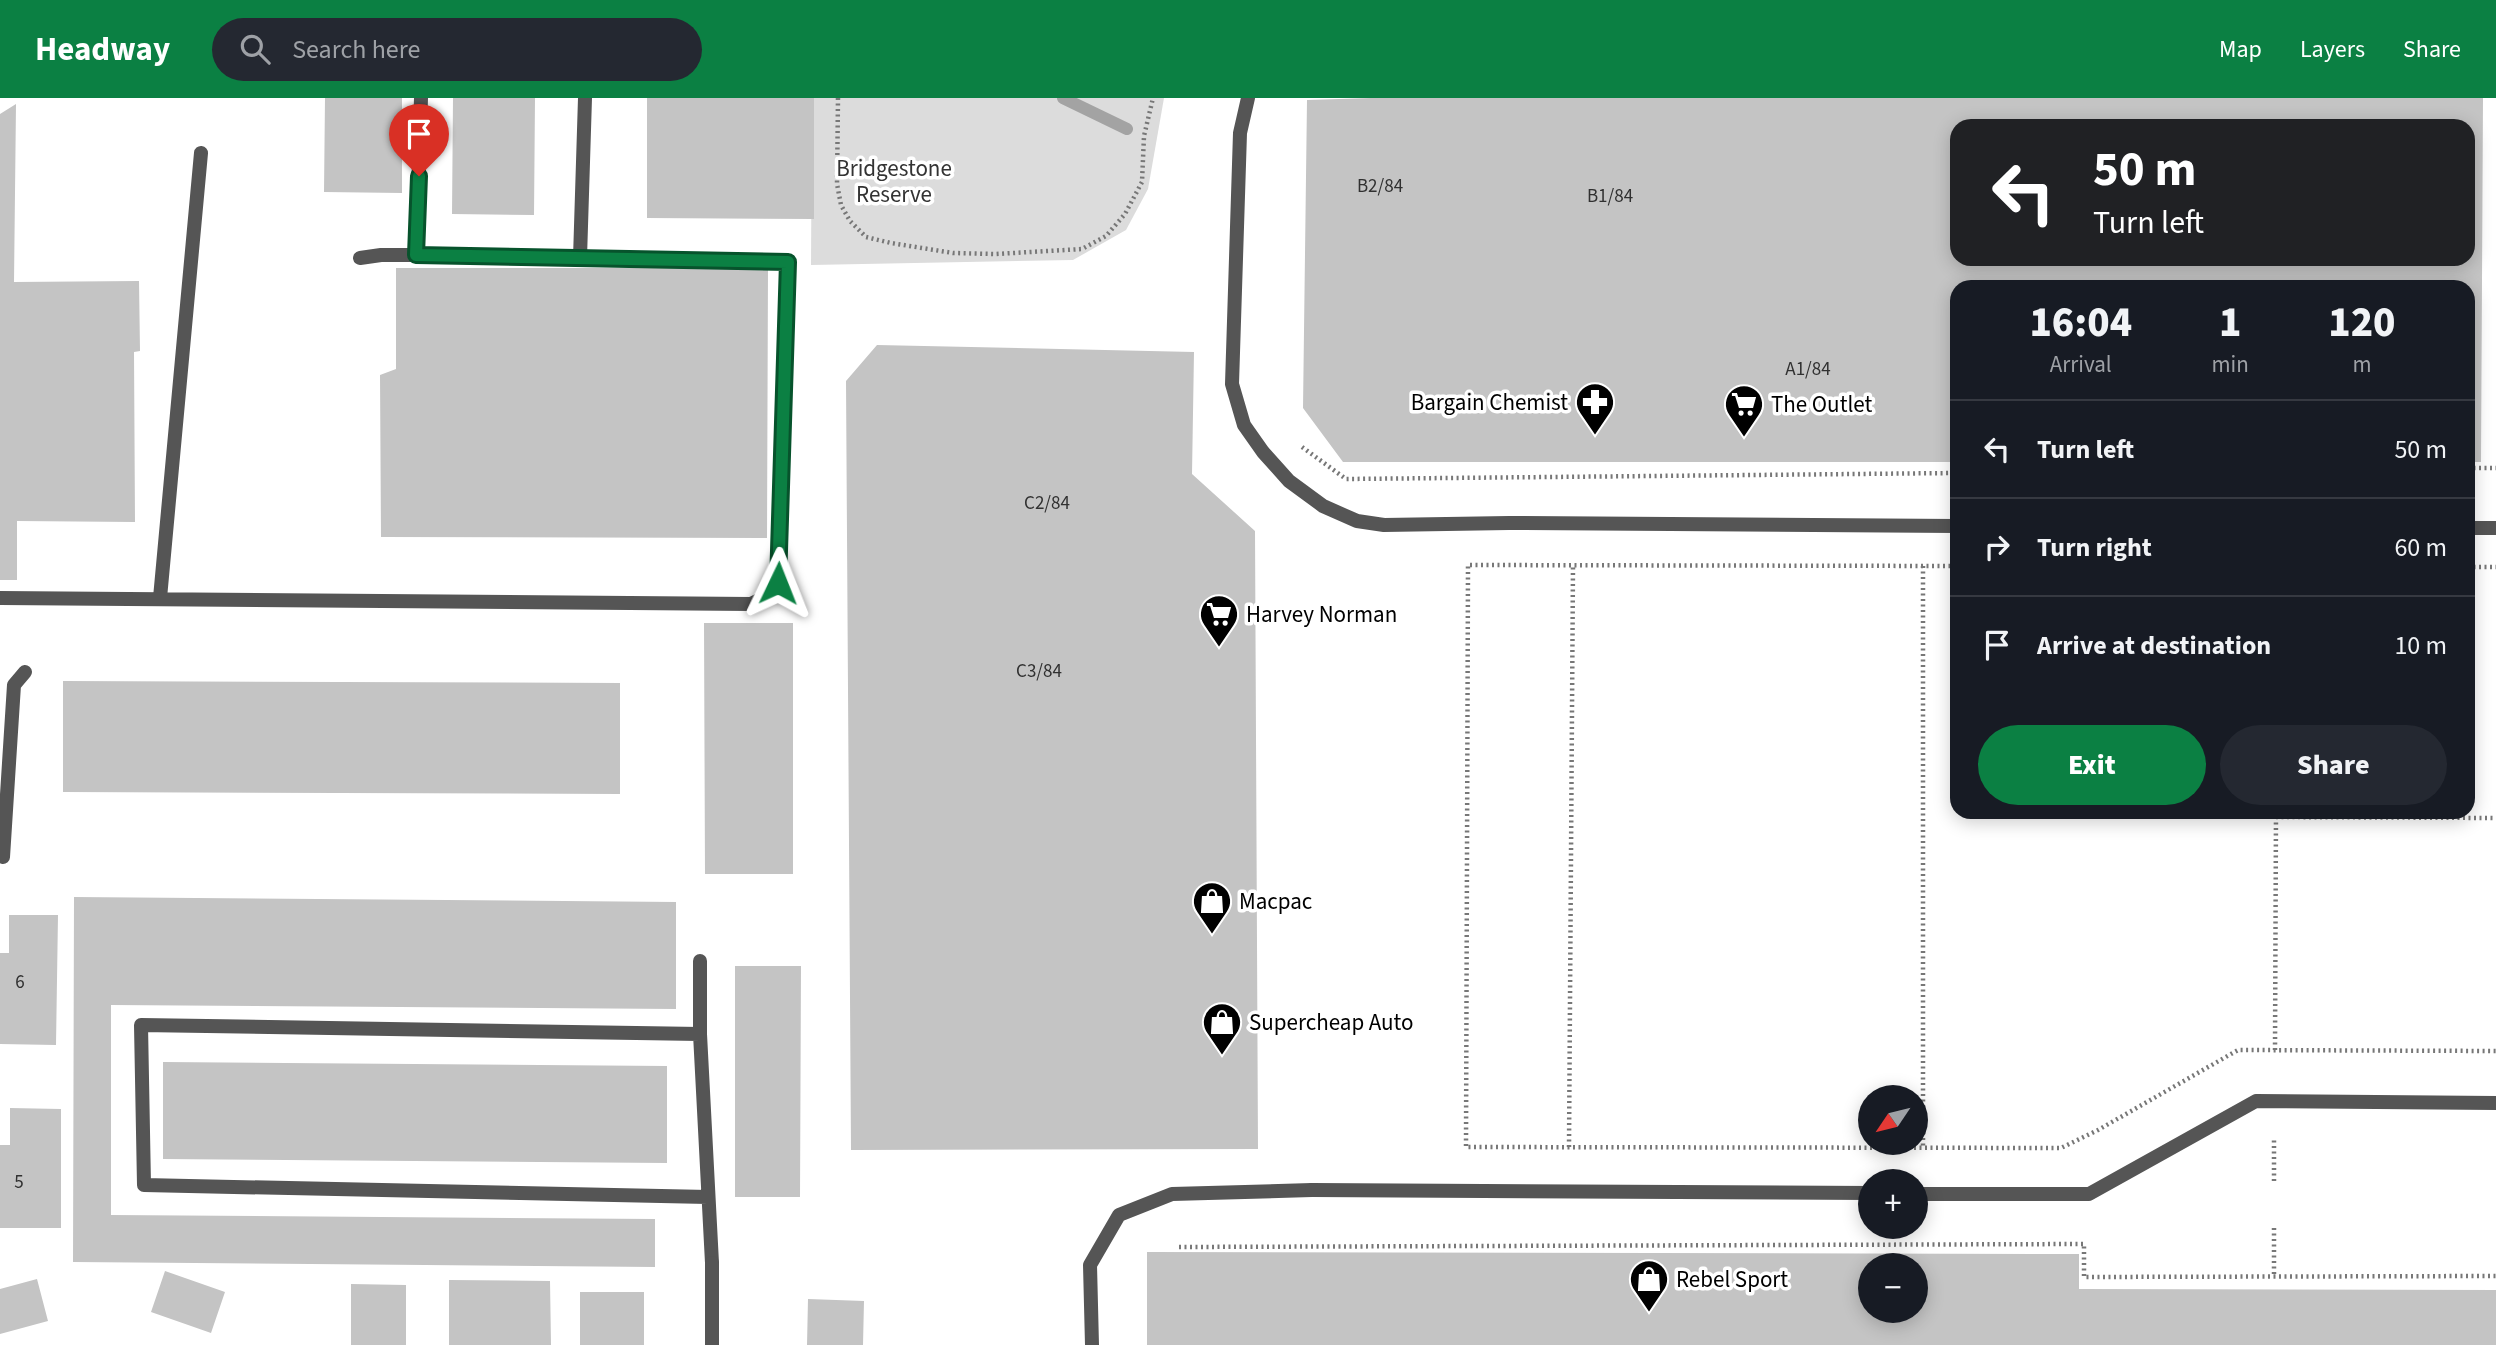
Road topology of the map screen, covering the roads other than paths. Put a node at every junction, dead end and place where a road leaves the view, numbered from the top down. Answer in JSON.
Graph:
{"nodes":[{"id":1,"x":421,"y":98,"type":"edge"},
{"id":2,"x":585,"y":98,"type":"edge"},
{"id":3,"x":1248,"y":98,"type":"edge"},
{"id":4,"x":201,"y":153,"type":"dead end"},
{"id":5,"x":416,"y":255,"type":"junction"},
{"id":6,"x":360,"y":258,"type":"dead end"},
{"id":7,"x":580,"y":258,"type":"junction"},
{"id":8,"x":1950,"y":526,"type":"edge"},
{"id":9,"x":2475,"y":528,"type":"edge"},
{"id":10,"x":2496,"y":528,"type":"edge"},
{"id":11,"x":0,"y":598,"type":"edge"},
{"id":12,"x":160,"y":598,"type":"junction"},
{"id":13,"x":25,"y":672,"type":"dead end"},
{"id":14,"x":3,"y":857,"type":"dead end"},
{"id":15,"x":700,"y":961,"type":"dead end"},
{"id":16,"x":700,"y":1034,"type":"junction"},
{"id":17,"x":2496,"y":1103,"type":"edge"},
{"id":18,"x":1858,"y":1193,"type":"edge"},
{"id":19,"x":1928,"y":1194,"type":"edge"},
{"id":20,"x":708,"y":1197,"type":"junction"},
{"id":21,"x":712,"y":1345,"type":"edge"},
{"id":22,"x":1092,"y":1345,"type":"edge"}],
"edges":[{"from":1,"to":5,"type":"street"},
{"from":2,"to":7,"type":"street"},
{"from":3,"to":8,"type":"street"},
{"from":4,"to":12,"type":"street"},
{"from":5,"to":6,"type":"street"},
{"from":5,"to":7,"type":"street"},
{"from":7,"to":12,"type":"street"},
{"from":9,"to":10,"type":"street"},
{"from":11,"to":12,"type":"street"},
{"from":13,"to":14,"type":"street"},
{"from":15,"to":16,"type":"street"},
{"from":16,"to":20,"type":"street"},
{"from":16,"to":20,"type":"street"},
{"from":17,"to":19,"type":"street"},
{"from":18,"to":22,"type":"street"},
{"from":20,"to":21,"type":"street"}]}
